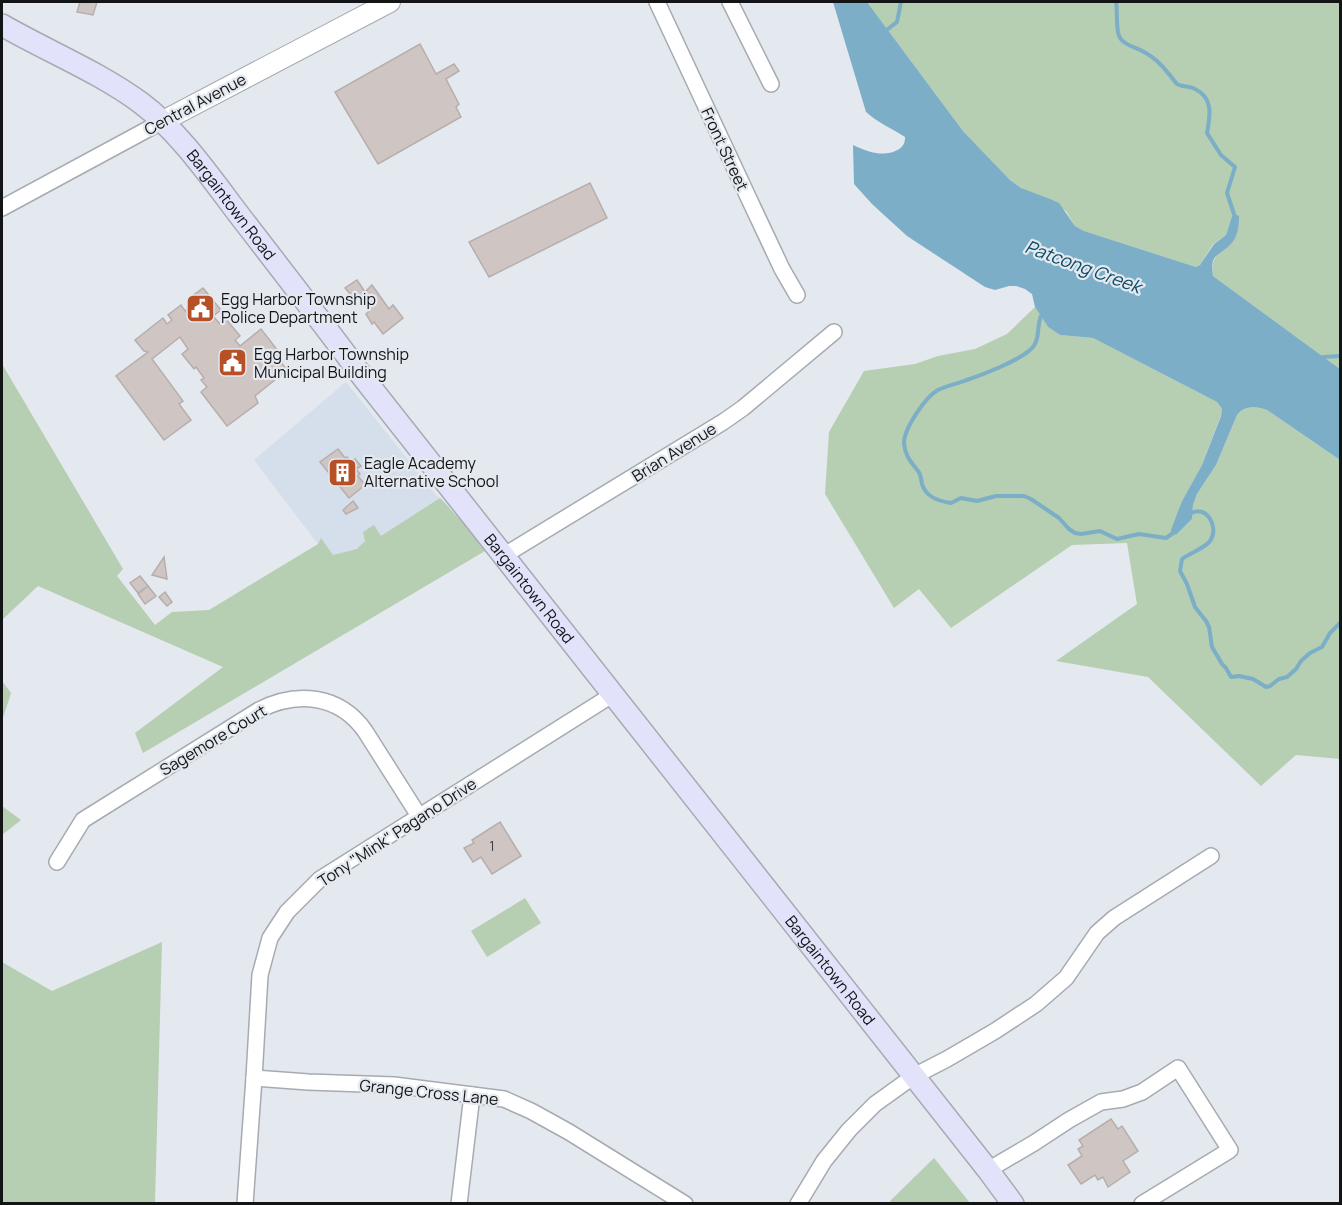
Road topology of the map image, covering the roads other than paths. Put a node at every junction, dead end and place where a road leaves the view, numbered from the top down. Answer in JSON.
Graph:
{"nodes":[{"id":1,"x":390,"y":2,"type":"edge"},
{"id":2,"x":657,"y":2,"type":"edge"},
{"id":3,"x":730,"y":2,"type":"edge"},
{"id":4,"x":2,"y":26,"type":"edge"},
{"id":5,"x":771,"y":84,"type":"dead end"},
{"id":6,"x":163,"y":121,"type":"junction"},
{"id":7,"x":2,"y":208,"type":"edge"},
{"id":8,"x":797,"y":295,"type":"dead end"},
{"id":9,"x":834,"y":332,"type":"dead end"},
{"id":10,"x":503,"y":556,"type":"junction"},
{"id":11,"x":612,"y":695,"type":"junction"},
{"id":12,"x":419,"y":816,"type":"junction"},
{"id":13,"x":1211,"y":856,"type":"dead end"},
{"id":14,"x":57,"y":862,"type":"dead end"},
{"id":15,"x":914,"y":1076,"type":"junction"},
{"id":16,"x":254,"y":1078,"type":"junction"},
{"id":17,"x":472,"y":1095,"type":"junction"},
{"id":18,"x":988,"y":1170,"type":"junction"},
{"id":19,"x":245,"y":1203,"type":"edge"},
{"id":20,"x":459,"y":1203,"type":"edge"},
{"id":21,"x":685,"y":1203,"type":"edge"},
{"id":22,"x":798,"y":1203,"type":"edge"},
{"id":23,"x":1013,"y":1203,"type":"edge"},
{"id":24,"x":1142,"y":1203,"type":"edge"}],
"edges":[{"from":1,"to":6,"type":"street","name":"Central Avenue"},
{"from":2,"to":8,"type":"street","name":"Front Street"},
{"from":3,"to":5,"type":"street"},
{"from":4,"to":6,"type":"main road","name":"Bargaintown Road"},
{"from":6,"to":7,"type":"street","name":"Central Avenue"},
{"from":6,"to":10,"type":"main road","name":"Bargaintown Road"},
{"from":9,"to":10,"type":"street","name":"Brian Avenue"},
{"from":10,"to":11,"type":"main road","name":"Bargaintown Road"},
{"from":11,"to":12,"type":"street","name":"Tony \"Mink\" Pagano Drive"},
{"from":11,"to":15,"type":"main road","name":"Bargaintown Road"},
{"from":12,"to":14,"type":"street","name":"Sagemore Court"},
{"from":12,"to":16,"type":"street","name":"Tony \"Mink\" Pagano Drive"},
{"from":13,"to":15,"type":"street"},
{"from":15,"to":18,"type":"main road","name":"Bargaintown Road"},
{"from":15,"to":22,"type":"street"},
{"from":16,"to":17,"type":"street","name":"Grange Cross Lane"},
{"from":16,"to":19,"type":"street","name":"Tony \"Mink\" Pagano Drive"},
{"from":17,"to":20,"type":"street"},
{"from":17,"to":21,"type":"street","name":"Grange Cross Lane"},
{"from":18,"to":23,"type":"main road","name":"Bargaintown Road"},
{"from":18,"to":24,"type":"street"}]}
